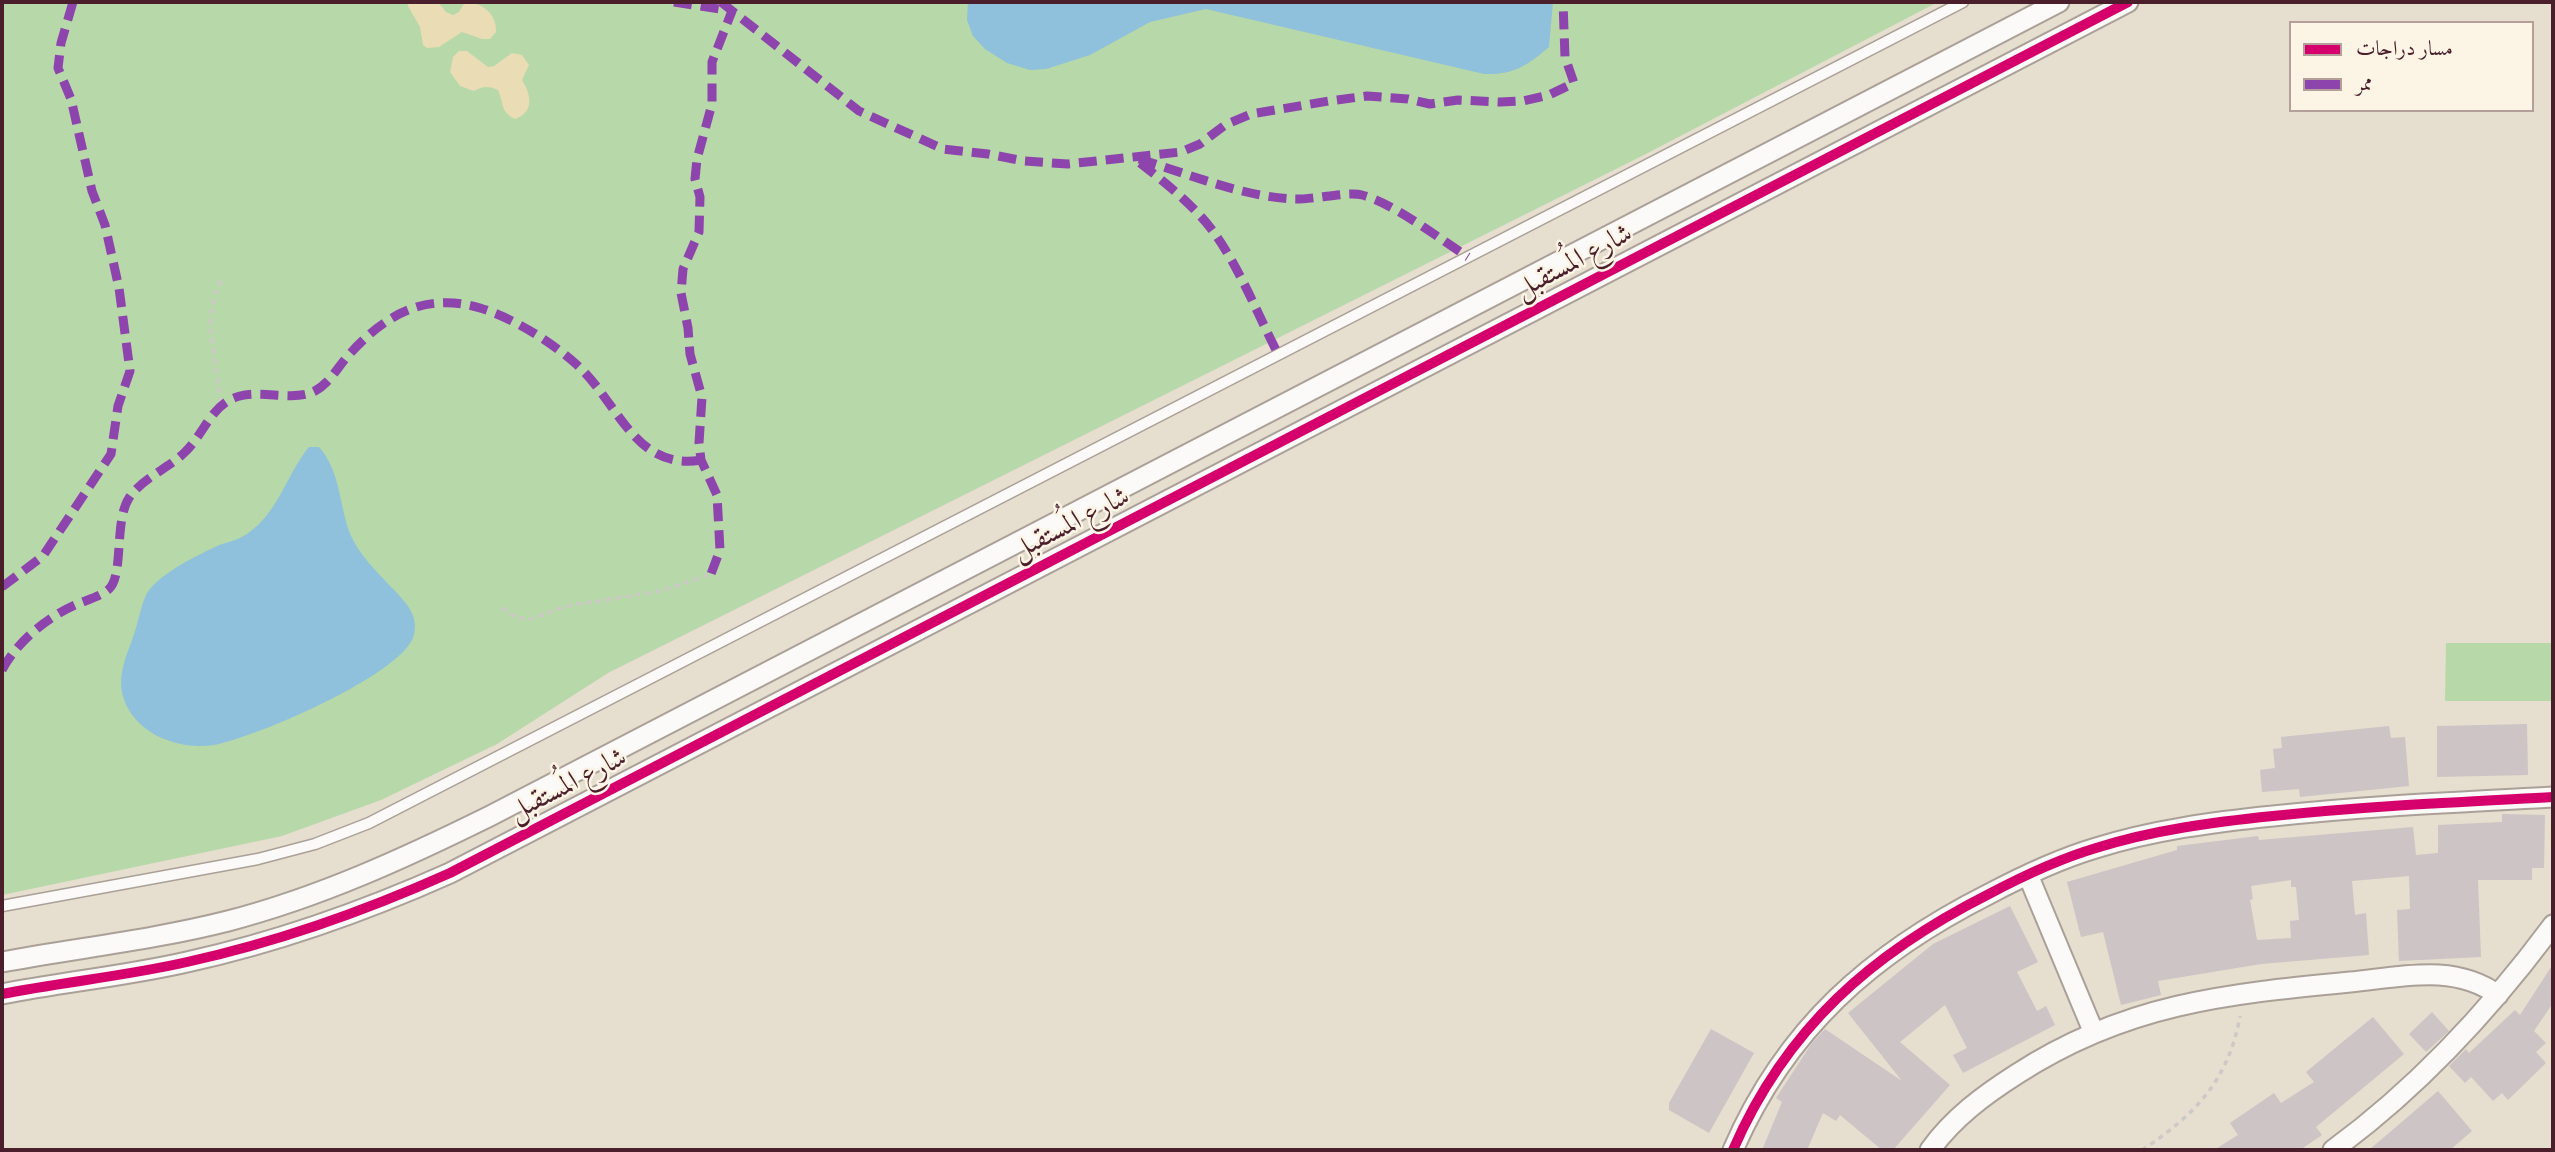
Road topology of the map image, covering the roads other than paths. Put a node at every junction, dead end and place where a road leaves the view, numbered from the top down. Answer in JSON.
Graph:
{"nodes":[{"id":1,"x":1963,"y":2,"type":"edge"},
{"id":2,"x":2059,"y":2,"type":"edge"},
{"id":3,"x":2128,"y":2,"type":"edge"},
{"id":4,"x":2553,"y":797,"type":"edge"},
{"id":5,"x":2028,"y":875,"type":"junction"},
{"id":6,"x":2,"y":906,"type":"edge"},
{"id":7,"x":2553,"y":925,"type":"edge"},
{"id":8,"x":2,"y":962,"type":"edge"},
{"id":9,"x":2,"y":994,"type":"edge"},
{"id":10,"x":2498,"y":995,"type":"junction"},
{"id":11,"x":2094,"y":1033,"type":"junction"},
{"id":12,"x":1733,"y":1150,"type":"edge"},
{"id":13,"x":1930,"y":1150,"type":"edge"},
{"id":14,"x":2333,"y":1150,"type":"edge"}],
"edges":[{"from":1,"to":6,"type":"lane"},
{"from":2,"to":8,"type":"street","name":"شارع المُستقبل"},
{"from":3,"to":9,"type":"street","name":"شارع المُستقبل"},
{"from":4,"to":5,"type":"street"},
{"from":5,"to":11,"type":"street"},
{"from":5,"to":12,"type":"street"},
{"from":7,"to":10,"type":"street"},
{"from":10,"to":11,"type":"street"},
{"from":10,"to":14,"type":"street"},
{"from":11,"to":13,"type":"street"}]}
